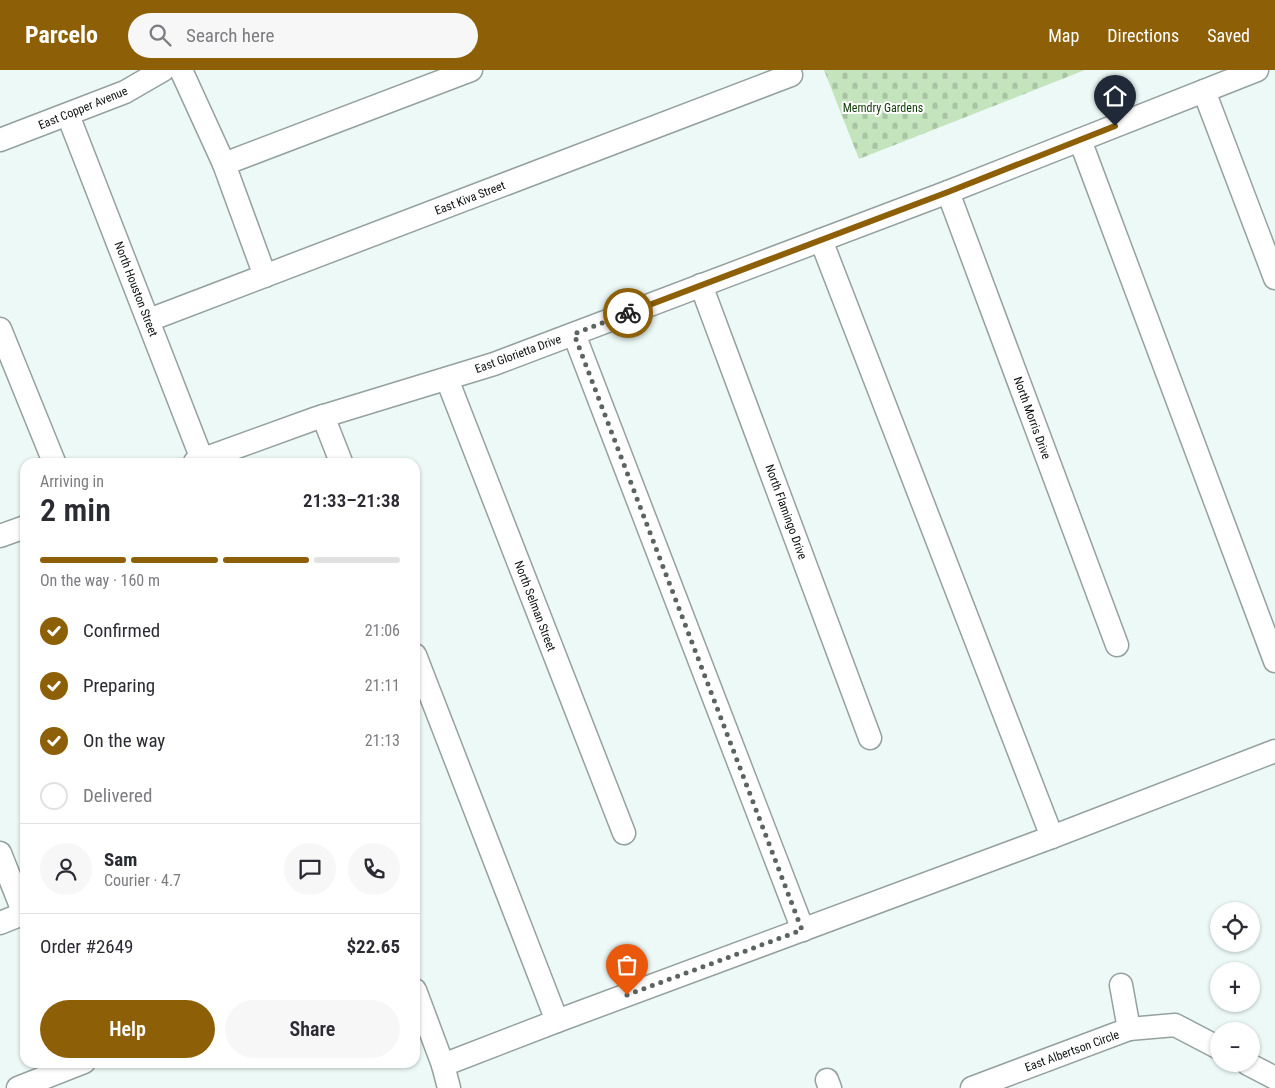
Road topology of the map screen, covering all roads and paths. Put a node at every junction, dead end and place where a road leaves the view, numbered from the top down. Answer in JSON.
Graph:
{"nodes":[{"id":1,"x":163,"y":70,"type":"edge"},
{"id":2,"x":181,"y":70,"type":"edge"},
{"id":3,"x":471,"y":70,"type":"edge"},
{"id":4,"x":1257,"y":70,"type":"edge"},
{"id":5,"x":790,"y":73,"type":"edge"},
{"id":6,"x":1204,"y":91,"type":"junction"},
{"id":7,"x":68,"y":115,"type":"junction"},
{"id":8,"x":0,"y":140,"type":"edge"},
{"id":9,"x":1080,"y":140,"type":"junction"},
{"id":10,"x":224,"y":164,"type":"junction"},
{"id":11,"x":948,"y":192,"type":"junction"},
{"id":12,"x":821,"y":240,"type":"junction"},
{"id":13,"x":265,"y":276,"type":"junction"},
{"id":14,"x":1275,"y":278,"type":"edge"},
{"id":15,"x":701,"y":285,"type":"junction"},
{"id":16,"x":149,"y":320,"type":"junction"},
{"id":17,"x":0,"y":329,"type":"edge"},
{"id":18,"x":574,"y":334,"type":"junction"},
{"id":19,"x":447,"y":379,"type":"junction"},
{"id":20,"x":323,"y":416,"type":"junction"},
{"id":21,"x":52,"y":458,"type":"edge"},
{"id":22,"x":199,"y":458,"type":"edge"},
{"id":23,"x":211,"y":458,"type":"edge"},
{"id":24,"x":339,"y":458,"type":"edge"},
{"id":25,"x":20,"y":529,"type":"edge"},
{"id":26,"x":0,"y":536,"type":"edge"},
{"id":27,"x":1117,"y":645,"type":"dead end"},
{"id":28,"x":1275,"y":661,"type":"edge"},
{"id":29,"x":420,"y":668,"type":"edge"},
{"id":30,"x":870,"y":738,"type":"dead end"},
{"id":31,"x":1275,"y":751,"type":"edge"},
{"id":32,"x":624,"y":833,"type":"dead end"},
{"id":33,"x":1052,"y":837,"type":"junction"},
{"id":34,"x":0,"y":853,"type":"edge"},
{"id":35,"x":20,"y":903,"type":"edge"},
{"id":36,"x":20,"y":915,"type":"edge"},
{"id":37,"x":0,"y":923,"type":"edge"},
{"id":38,"x":802,"y":930,"type":"junction"},
{"id":39,"x":1121,"y":984,"type":"dead end"},
{"id":40,"x":420,"y":1003,"type":"edge"},
{"id":41,"x":557,"y":1021,"type":"junction"},
{"id":42,"x":1129,"y":1029,"type":"junction"},
{"id":43,"x":1210,"y":1043,"type":"edge"},
{"id":44,"x":443,"y":1065,"type":"junction"},
{"id":45,"x":69,"y":1068,"type":"edge"},
{"id":46,"x":1260,"y":1070,"type":"edge"},
{"id":47,"x":1275,"y":1078,"type":"edge"},
{"id":48,"x":18,"y":1088,"type":"edge"},
{"id":49,"x":449,"y":1088,"type":"edge"},
{"id":50,"x":972,"y":1088,"type":"edge"}],
"edges":[{"from":1,"to":7,"type":"street","name":"East Copper Avenue"},
{"from":2,"to":10,"type":"street"},
{"from":3,"to":10,"type":"street"},
{"from":4,"to":6,"type":"street","name":"East Glorietta Drive"},
{"from":5,"to":13,"type":"street","name":"East Kiva Street"},
{"from":6,"to":9,"type":"street","name":"East Glorietta Drive"},
{"from":6,"to":14,"type":"street"},
{"from":7,"to":8,"type":"street","name":"East Copper Avenue"},
{"from":7,"to":16,"type":"street","name":"North Houston Street"},
{"from":9,"to":11,"type":"street","name":"East Glorietta Drive"},
{"from":9,"to":28,"type":"street"},
{"from":10,"to":13,"type":"street"},
{"from":11,"to":12,"type":"street","name":"East Glorietta Drive"},
{"from":11,"to":27,"type":"street","name":"North Morris Drive"},
{"from":12,"to":15,"type":"street","name":"East Glorietta Drive"},
{"from":12,"to":33,"type":"street"},
{"from":13,"to":16,"type":"street","name":"East Kiva Street"},
{"from":15,"to":18,"type":"street","name":"East Glorietta Drive"},
{"from":15,"to":30,"type":"street","name":"North Flamingo Drive"},
{"from":16,"to":22,"type":"street","name":"North Houston Street"},
{"from":17,"to":21,"type":"street"},
{"from":18,"to":19,"type":"street","name":"East Glorietta Drive"},
{"from":18,"to":38,"type":"street"},
{"from":19,"to":20,"type":"street","name":"East Glorietta Drive"},
{"from":19,"to":32,"type":"street","name":"North Selman Street"},
{"from":20,"to":23,"type":"street","name":"East Glorietta Drive"},
{"from":20,"to":24,"type":"street"},
{"from":25,"to":26,"type":"street"},
{"from":29,"to":41,"type":"street"},
{"from":31,"to":33,"type":"street"},
{"from":33,"to":38,"type":"street"},
{"from":34,"to":35,"type":"street"},
{"from":36,"to":37,"type":"street"},
{"from":38,"to":41,"type":"street"},
{"from":39,"to":42,"type":"street","name":"East Albertson Circle"},
{"from":40,"to":44,"type":"street"},
{"from":41,"to":44,"type":"street"},
{"from":42,"to":43,"type":"street"},
{"from":42,"to":50,"type":"street","name":"East Albertson Circle"},
{"from":44,"to":49,"type":"street"},
{"from":45,"to":48,"type":"street"},
{"from":46,"to":47,"type":"street"}]}
